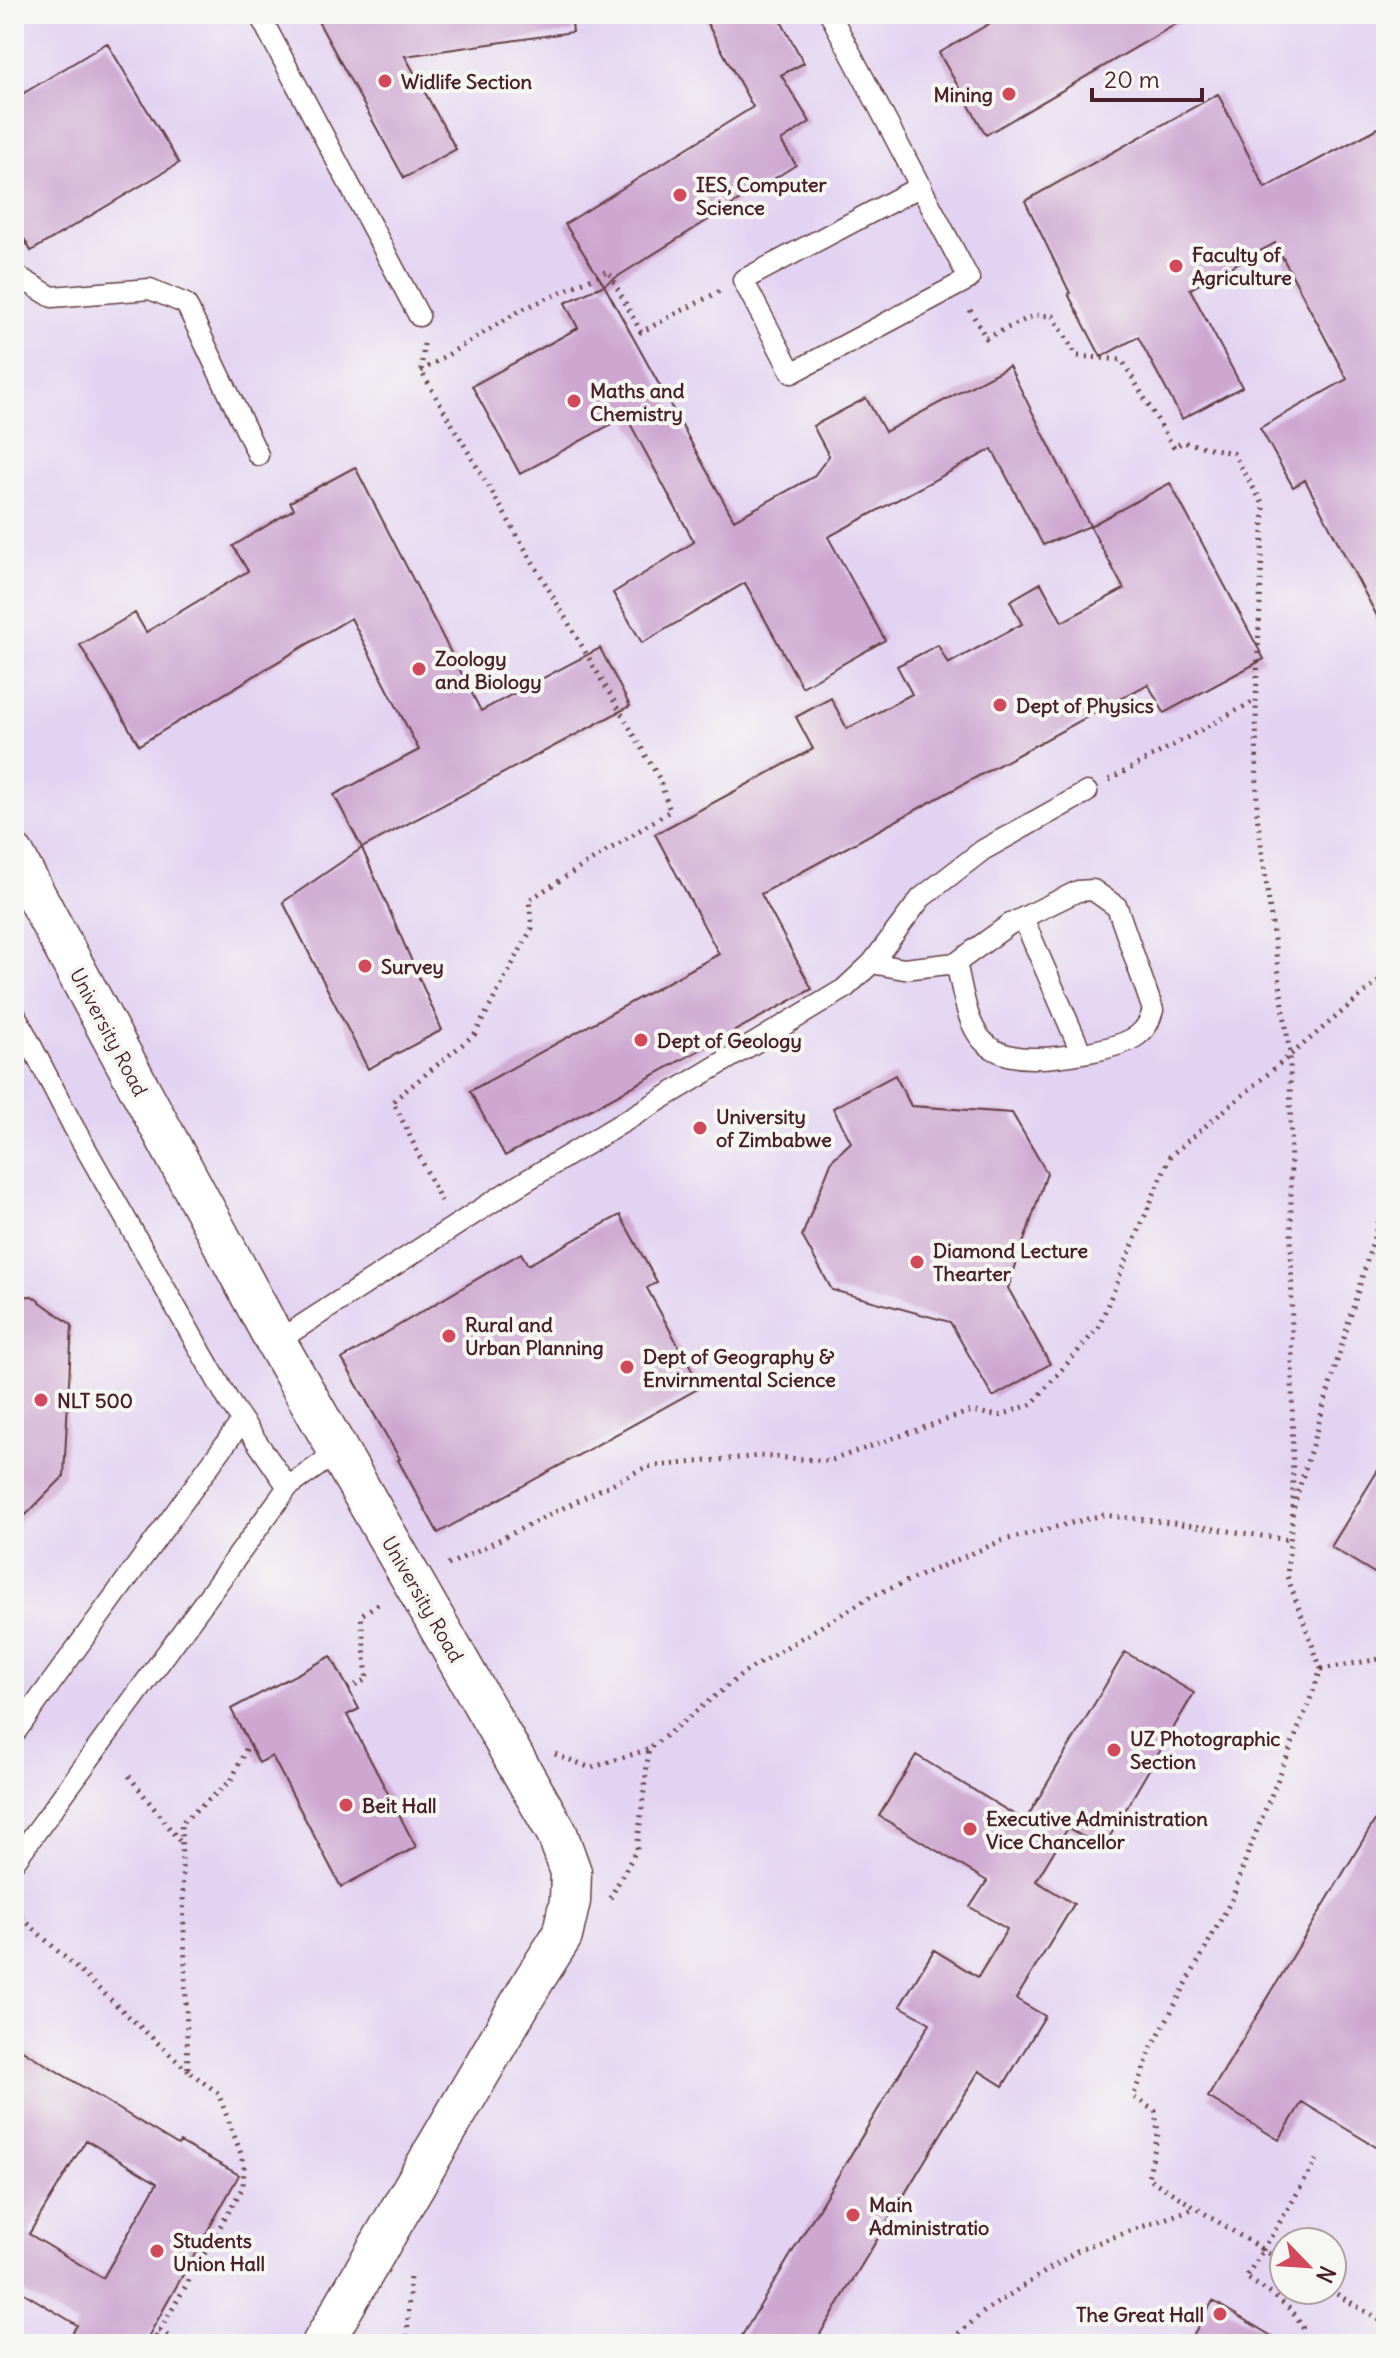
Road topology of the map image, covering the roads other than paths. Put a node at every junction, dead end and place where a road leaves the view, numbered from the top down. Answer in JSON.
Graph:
{"nodes":[{"id":1,"x":259,"y":14,"type":"edge"},
{"id":2,"x":830,"y":14,"type":"edge"},
{"id":3,"x":921,"y":186,"type":"junction"},
{"id":4,"x":14,"y":274,"type":"edge"},
{"id":5,"x":419,"y":316,"type":"road end"},
{"id":6,"x":258,"y":455,"type":"dead end"},
{"id":7,"x":1087,"y":792,"type":"road end"},
{"id":8,"x":14,"y":855,"type":"edge"},
{"id":9,"x":23,"y":893,"type":"edge"},
{"id":10,"x":1023,"y":918,"type":"junction"},
{"id":11,"x":872,"y":963,"type":"junction"},
{"id":12,"x":956,"y":963,"type":"junction"},
{"id":13,"x":14,"y":1012,"type":"edge"},
{"id":14,"x":1081,"y":1052,"type":"junction"},
{"id":15,"x":276,"y":1342,"type":"junction"},
{"id":16,"x":242,"y":1421,"type":"junction"},
{"id":17,"x":339,"y":1451,"type":"junction"},
{"id":18,"x":288,"y":1487,"type":"junction"},
{"id":19,"x":14,"y":1734,"type":"edge"},
{"id":20,"x":14,"y":1862,"type":"edge"},
{"id":21,"x":322,"y":2344,"type":"edge"}],
"edges":[{"from":1,"to":5,"type":"lane"},
{"from":2,"to":3,"type":"lane"},
{"from":3,"to":3,"type":"lane"},
{"from":4,"to":6,"type":"lane"},
{"from":7,"to":11,"type":"lane"},
{"from":8,"to":9,"type":"street","name":"University Road"},
{"from":9,"to":15,"type":"street","name":"University Road"},
{"from":10,"to":12,"type":"lane"},
{"from":10,"to":14,"type":"lane"},
{"from":10,"to":14,"type":"lane"},
{"from":11,"to":12,"type":"lane"},
{"from":11,"to":15,"type":"lane"},
{"from":12,"to":14,"type":"lane"},
{"from":13,"to":16,"type":"lane"},
{"from":15,"to":17,"type":"street","name":"University Road"},
{"from":16,"to":18,"type":"lane"},
{"from":16,"to":19,"type":"lane"},
{"from":17,"to":18,"type":"lane"},
{"from":17,"to":21,"type":"street","name":"University Road"},
{"from":18,"to":20,"type":"lane"}]}
